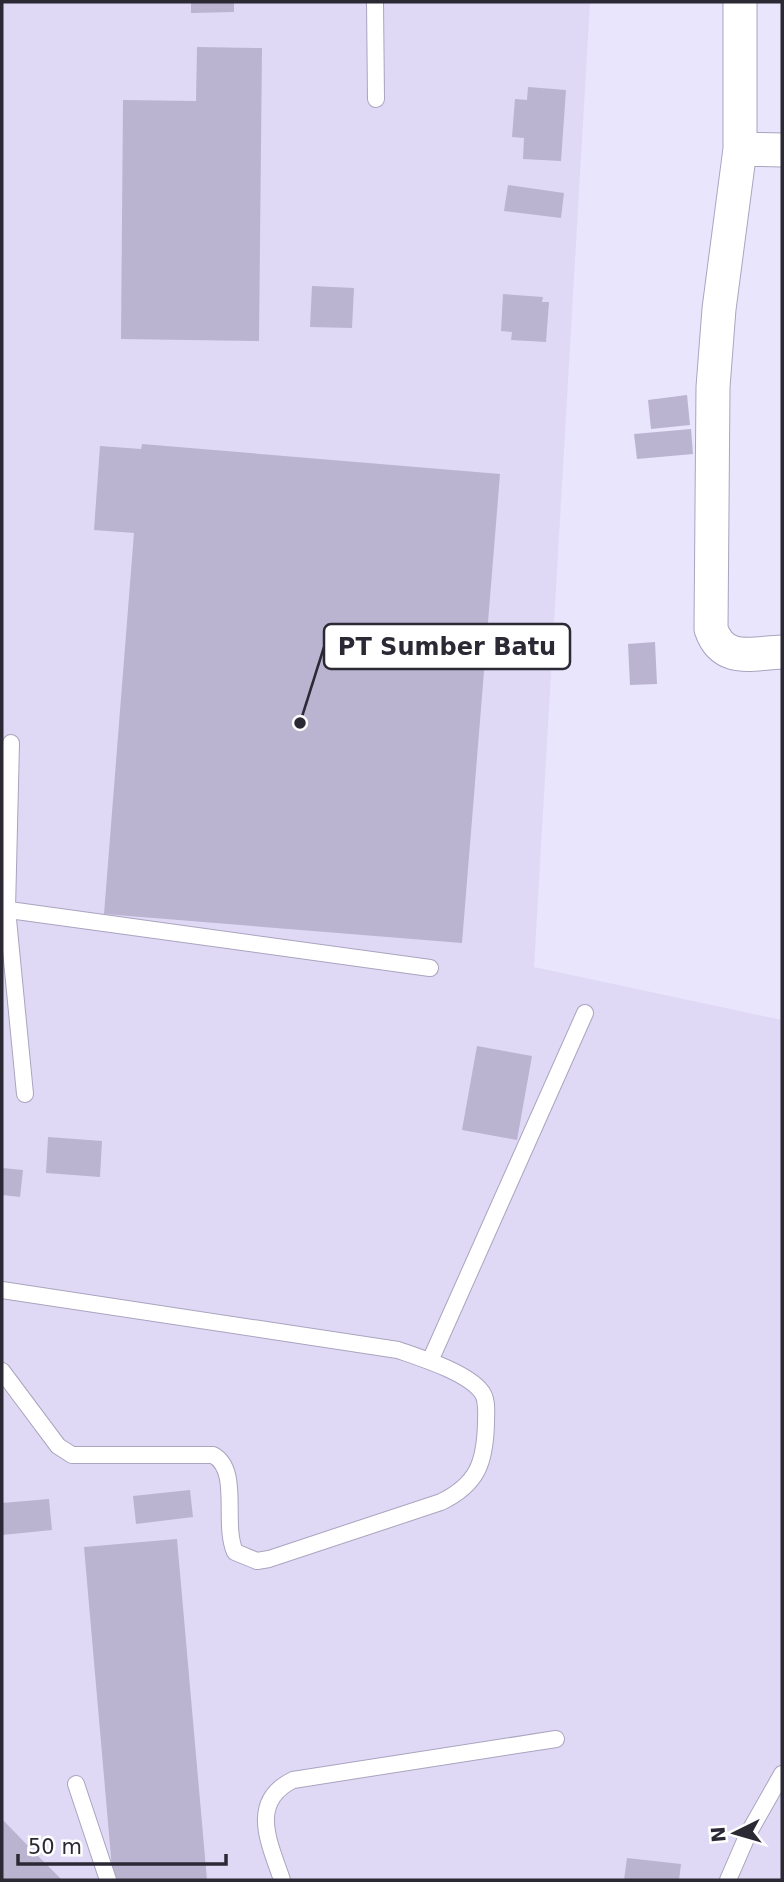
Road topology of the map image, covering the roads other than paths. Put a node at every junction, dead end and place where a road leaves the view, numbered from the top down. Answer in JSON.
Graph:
{"nodes":[{"id":1,"x":375,"y":2,"type":"edge"},
{"id":2,"x":740,"y":2,"type":"edge"},
{"id":3,"x":376,"y":99,"type":"dead end"},
{"id":4,"x":740,"y":149,"type":"junction"},
{"id":5,"x":782,"y":150,"type":"edge"},
{"id":6,"x":782,"y":652,"type":"edge"},
{"id":7,"x":11,"y":743,"type":"dead end"},
{"id":8,"x":4,"y":909,"type":"edge"},
{"id":9,"x":430,"y":968,"type":"dead end"},
{"id":10,"x":585,"y":1013,"type":"dead end"},
{"id":11,"x":25,"y":1094,"type":"dead end"},
{"id":12,"x":2,"y":1290,"type":"edge"},
{"id":13,"x":430,"y":1361,"type":"junction"},
{"id":14,"x":2,"y":1371,"type":"edge"},
{"id":15,"x":556,"y":1740,"type":"dead end"},
{"id":16,"x":782,"y":1774,"type":"edge"},
{"id":17,"x":76,"y":1784,"type":"dead end"},
{"id":18,"x":108,"y":1880,"type":"edge"},
{"id":19,"x":282,"y":1880,"type":"edge"},
{"id":20,"x":728,"y":1880,"type":"edge"}],
"edges":[{"from":1,"to":3,"type":"lane"},
{"from":2,"to":4,"type":"street"},
{"from":4,"to":5,"type":"street"},
{"from":4,"to":6,"type":"street"},
{"from":7,"to":8,"type":"lane"},
{"from":8,"to":9,"type":"lane"},
{"from":8,"to":11,"type":"lane"},
{"from":10,"to":13,"type":"lane"},
{"from":12,"to":13,"type":"lane"},
{"from":13,"to":14,"type":"lane"},
{"from":15,"to":19,"type":"lane"},
{"from":16,"to":20,"type":"lane"},
{"from":17,"to":18,"type":"lane"}]}
